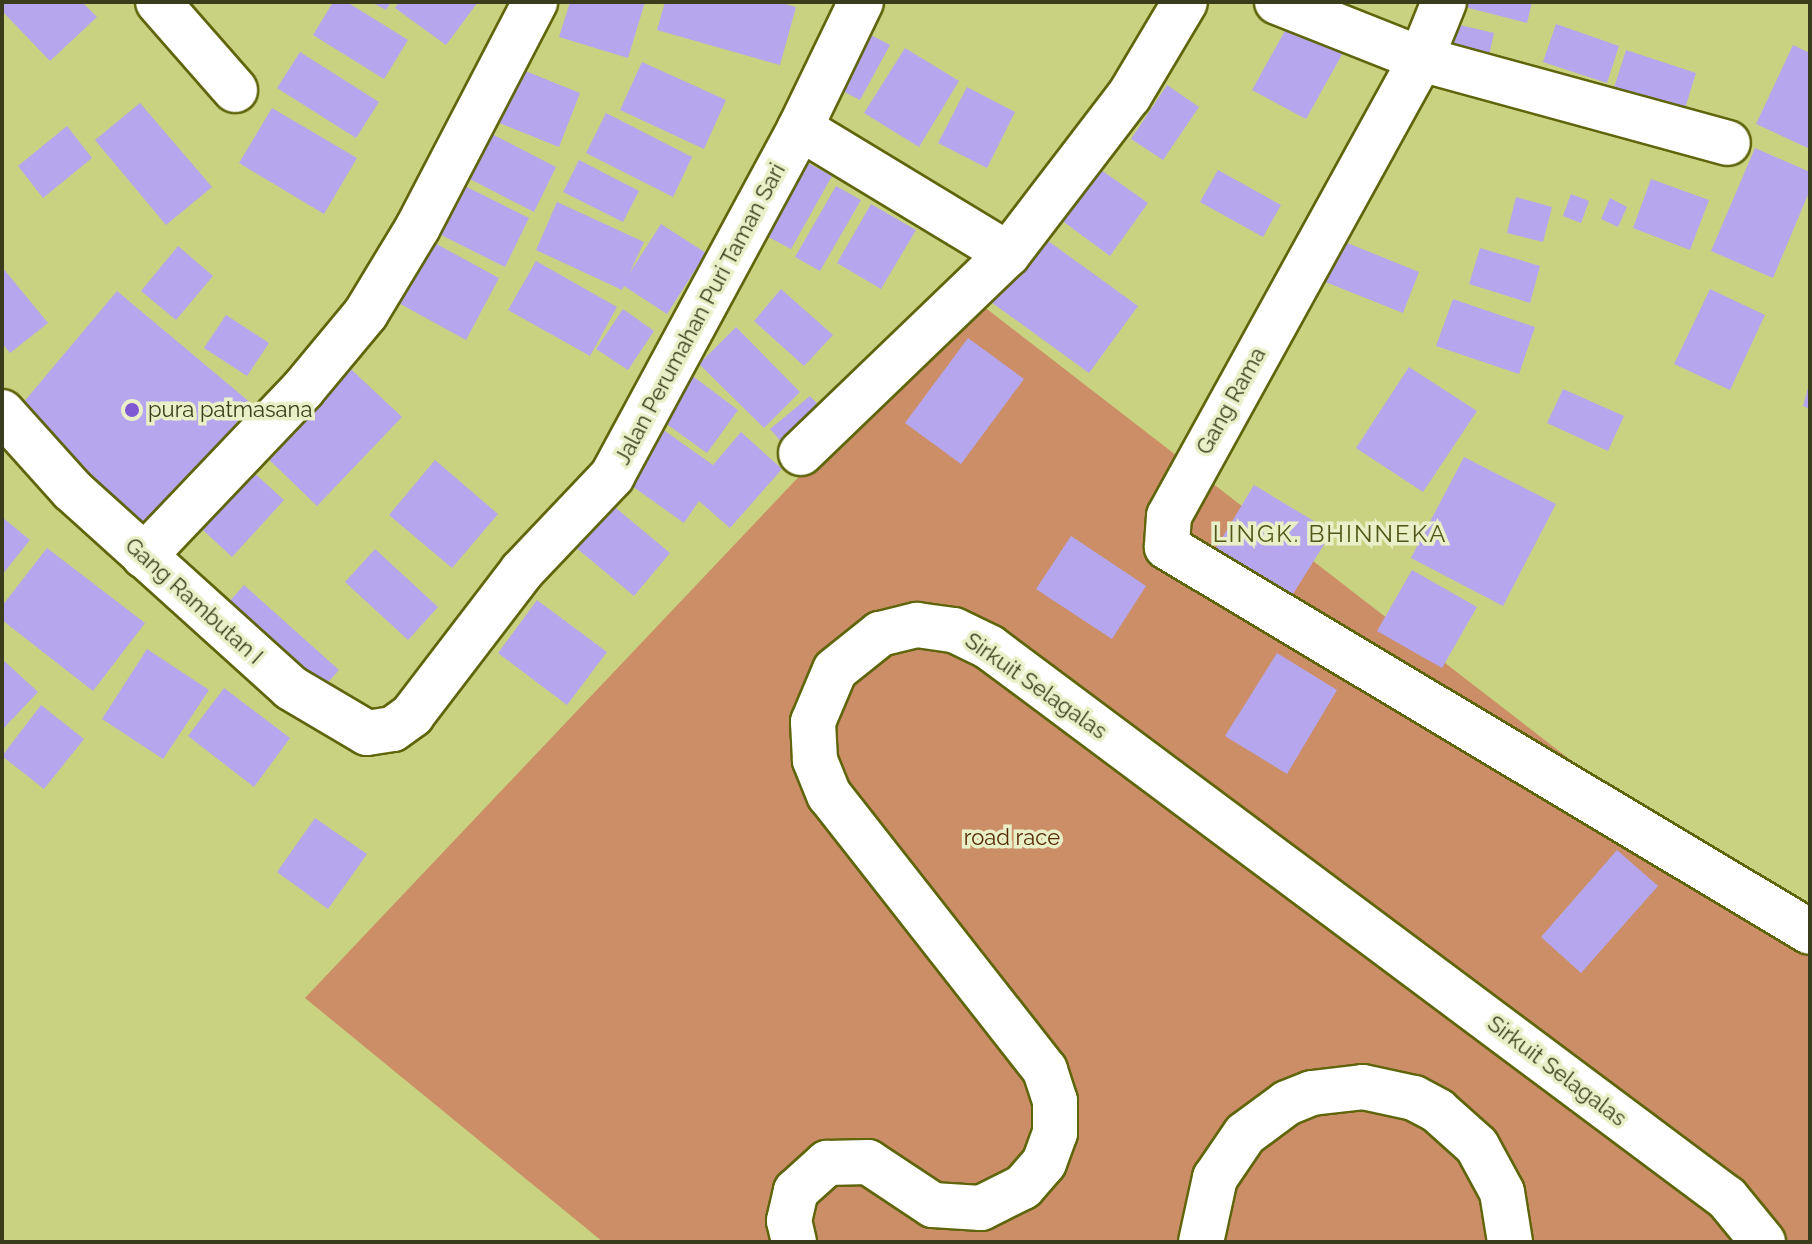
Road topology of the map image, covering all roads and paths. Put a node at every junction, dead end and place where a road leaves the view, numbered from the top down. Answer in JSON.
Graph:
{"nodes":[{"id":1,"x":158,"y":2,"type":"edge"},
{"id":2,"x":535,"y":2,"type":"edge"},
{"id":3,"x":861,"y":2,"type":"edge"},
{"id":4,"x":1185,"y":2,"type":"edge"},
{"id":5,"x":1277,"y":2,"type":"edge"},
{"id":6,"x":1444,"y":2,"type":"edge"},
{"id":7,"x":1421,"y":59,"type":"junction"},
{"id":8,"x":235,"y":90,"type":"dead end"},
{"id":9,"x":800,"y":128,"type":"junction"},
{"id":10,"x":1728,"y":143,"type":"dead end"},
{"id":11,"x":1008,"y":254,"type":"junction"},
{"id":12,"x":2,"y":412,"type":"edge"},
{"id":13,"x":801,"y":453,"type":"dead end"},
{"id":14,"x":144,"y":556,"type":"junction"},
{"id":15,"x":412,"y":715,"type":"joint"},
{"id":16,"x":1810,"y":932,"type":"edge"},
{"id":17,"x":794,"y":1242,"type":"edge"},
{"id":18,"x":1201,"y":1242,"type":"edge"},
{"id":19,"x":1510,"y":1242,"type":"edge"},
{"id":20,"x":1763,"y":1242,"type":"edge"}],
"edges":[{"from":1,"to":8,"type":"street"},
{"from":2,"to":14,"type":"street"},
{"from":3,"to":9,"type":"street","name":"Jalan Perumahan Puri Taman Sari"},
{"from":4,"to":11,"type":"street"},
{"from":5,"to":7,"type":"street"},
{"from":6,"to":7,"type":"street","name":"Gang Rama"},
{"from":7,"to":10,"type":"street"},
{"from":7,"to":16,"type":"street","name":"Gang Rama"},
{"from":9,"to":11,"type":"street"},
{"from":9,"to":15,"type":"street","name":"Jalan Perumahan Puri Taman Sari"},
{"from":11,"to":13,"type":"street"},
{"from":12,"to":14,"type":"street","name":"Gang Rambutan I"},
{"from":14,"to":15,"type":"street","name":"Gang Rambutan I"},
{"from":17,"to":20,"type":"street","name":"Sirkuit Selagalas"},
{"from":18,"to":19,"type":"street"}]}
